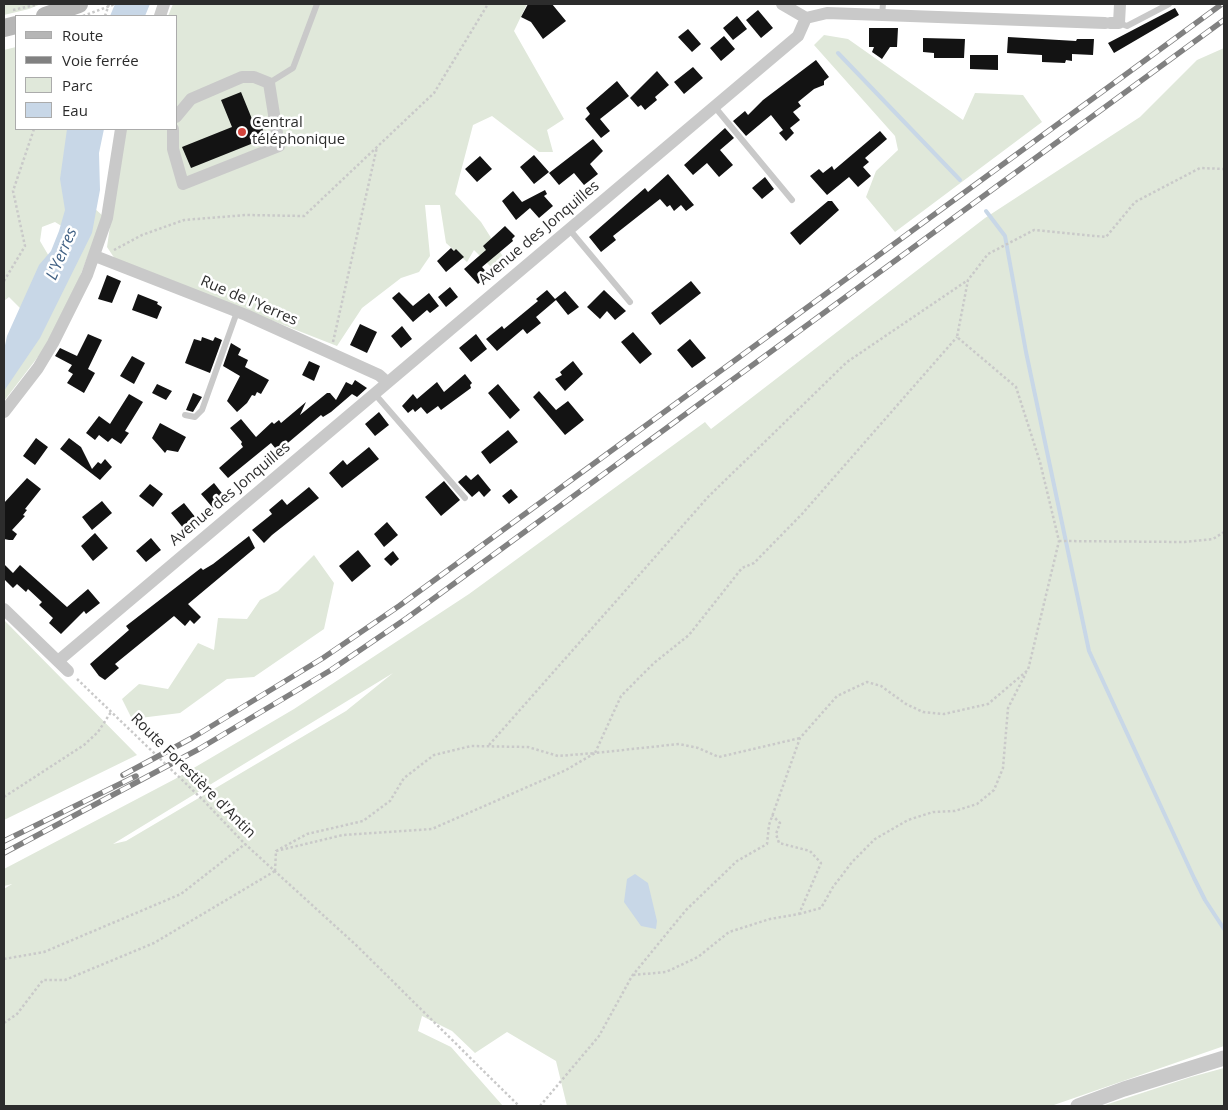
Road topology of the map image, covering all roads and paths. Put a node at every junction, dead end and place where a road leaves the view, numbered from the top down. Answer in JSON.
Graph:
{"nodes":[{"id":1,"x":38,"y":4,"type":"edge"},
{"id":2,"x":79,"y":4,"type":"edge"},
{"id":3,"x":115,"y":4,"type":"edge"},
{"id":4,"x":317,"y":4,"type":"edge"},
{"id":5,"x":488,"y":4,"type":"edge"},
{"id":6,"x":782,"y":4,"type":"edge"},
{"id":7,"x":1120,"y":4,"type":"edge"},
{"id":8,"x":1169,"y":4,"type":"edge"},
{"id":9,"x":882,"y":9,"type":"edge"},
{"id":10,"x":4,"y":12,"type":"edge"},
{"id":11,"x":51,"y":15,"type":"edge"},
{"id":12,"x":87,"y":15,"type":"edge"},
{"id":13,"x":806,"y":18,"type":"junction"},
{"id":14,"x":1112,"y":23,"type":"junction"},
{"id":15,"x":269,"y":83,"type":"junction"},
{"id":16,"x":714,"y":106,"type":"junction"},
{"id":17,"x":178,"y":115,"type":"edge"},
{"id":18,"x":34,"y":130,"type":"edge"},
{"id":19,"x":121,"y":130,"type":"edge"},
{"id":20,"x":173,"y":130,"type":"edge"},
{"id":21,"x":377,"y":147,"type":"junction"},
{"id":22,"x":1224,"y":169,"type":"edge"},
{"id":23,"x":792,"y":200,"type":"dead end"},
{"id":24,"x":569,"y":229,"type":"junction"},
{"id":25,"x":97,"y":257,"type":"junction"},
{"id":26,"x":968,"y":280,"type":"junction"},
{"id":27,"x":4,"y":281,"type":"edge"},
{"id":28,"x":630,"y":302,"type":"dead end"},
{"id":29,"x":238,"y":312,"type":"junction"},
{"id":30,"x":957,"y":337,"type":"junction"},
{"id":31,"x":331,"y":353,"type":"junction"},
{"id":32,"x":386,"y":382,"type":"junction"},
{"id":33,"x":374,"y":393,"type":"junction"},
{"id":34,"x":4,"y":412,"type":"edge"},
{"id":35,"x":185,"y":415,"type":"dead end"},
{"id":36,"x":465,"y":498,"type":"dead end"},
{"id":37,"x":1224,"y":532,"type":"edge"},
{"id":38,"x":1059,"y":541,"type":"junction"},
{"id":39,"x":4,"y":608,"type":"edge"},
{"id":40,"x":58,"y":661,"type":"junction"},
{"id":41,"x":1028,"y":670,"type":"junction"},
{"id":42,"x":68,"y":671,"type":"joint"},
{"id":43,"x":111,"y":712,"type":"junction"},
{"id":44,"x":800,"y":738,"type":"junction"},
{"id":45,"x":489,"y":746,"type":"junction"},
{"id":46,"x":595,"y":753,"type":"junction"},
{"id":47,"x":4,"y":797,"type":"edge"},
{"id":48,"x":772,"y":815,"type":"junction"},
{"id":49,"x":244,"y":844,"type":"junction"},
{"id":50,"x":276,"y":851,"type":"junction"},
{"id":51,"x":275,"y":871,"type":"junction"},
{"id":52,"x":799,"y":914,"type":"junction"},
{"id":53,"x":4,"y":959,"type":"edge"},
{"id":54,"x":632,"y":976,"type":"junction"},
{"id":55,"x":4,"y":1023,"type":"edge"},
{"id":56,"x":1224,"y":1058,"type":"edge"},
{"id":57,"x":519,"y":1106,"type":"edge"},
{"id":58,"x":540,"y":1106,"type":"edge"},
{"id":59,"x":1078,"y":1106,"type":"edge"}],
"edges":[{"from":1,"to":10,"type":"path"},
{"from":2,"to":11,"type":"main road"},
{"from":3,"to":12,"type":"path","bridge":true},
{"from":4,"to":15,"type":"lane"},
{"from":5,"to":21,"type":"path"},
{"from":6,"to":13,"type":"street"},
{"from":7,"to":14,"type":"street"},
{"from":8,"to":14,"type":"lane"},
{"from":9,"to":13,"type":"street"},
{"from":9,"to":14,"type":"street"},
{"from":13,"to":16,"type":"street","name":"Avenue des Jonquilles"},
{"from":15,"to":17,"type":"street"},
{"from":15,"to":20,"type":"street"},
{"from":16,"to":23,"type":"lane"},
{"from":16,"to":24,"type":"street","name":"Avenue des Jonquilles"},
{"from":18,"to":27,"type":"path"},
{"from":19,"to":25,"type":"street"},
{"from":21,"to":25,"type":"path"},
{"from":21,"to":31,"type":"path"},
{"from":22,"to":26,"type":"path"},
{"from":24,"to":28,"type":"lane"},
{"from":24,"to":32,"type":"street","name":"Avenue des Jonquilles"},
{"from":25,"to":29,"type":"street","name":"Rue de l'Yerres"},
{"from":25,"to":34,"type":"street"},
{"from":26,"to":30,"type":"path"},
{"from":26,"to":45,"type":"path"},
{"from":29,"to":31,"type":"street","name":"Rue de l'Yerres"},
{"from":29,"to":35,"type":"lane"},
{"from":30,"to":38,"type":"path"},
{"from":30,"to":46,"type":"path"},
{"from":31,"to":32,"type":"street","name":"Rue de l'Yerres"},
{"from":32,"to":33,"type":"street","name":"Avenue des Jonquilles"},
{"from":33,"to":36,"type":"lane"},
{"from":33,"to":40,"type":"street","name":"Avenue des Jonquilles"},
{"from":37,"to":38,"type":"path"},
{"from":38,"to":41,"type":"path"},
{"from":39,"to":40,"type":"street"},
{"from":40,"to":42,"type":"street"},
{"from":41,"to":44,"type":"path"},
{"from":41,"to":52,"type":"path"},
{"from":42,"to":43,"type":"path","name":"Route Forestière d'Antin"},
{"from":43,"to":47,"type":"path"},
{"from":43,"to":49,"type":"path","name":"Route Forestière d'Antin"},
{"from":44,"to":46,"type":"path"},
{"from":44,"to":48,"type":"path"},
{"from":45,"to":46,"type":"path"},
{"from":45,"to":50,"type":"path"},
{"from":46,"to":50,"type":"path"},
{"from":48,"to":52,"type":"path"},
{"from":48,"to":54,"type":"path"},
{"from":49,"to":51,"type":"path","name":"Route Forestière d'Antin"},
{"from":49,"to":53,"type":"path"},
{"from":50,"to":51,"type":"path"},
{"from":51,"to":55,"type":"path"},
{"from":51,"to":57,"type":"path","name":"Route Forestière d'Antin"},
{"from":52,"to":54,"type":"path"},
{"from":54,"to":58,"type":"path"},
{"from":56,"to":59,"type":"street"}]}
